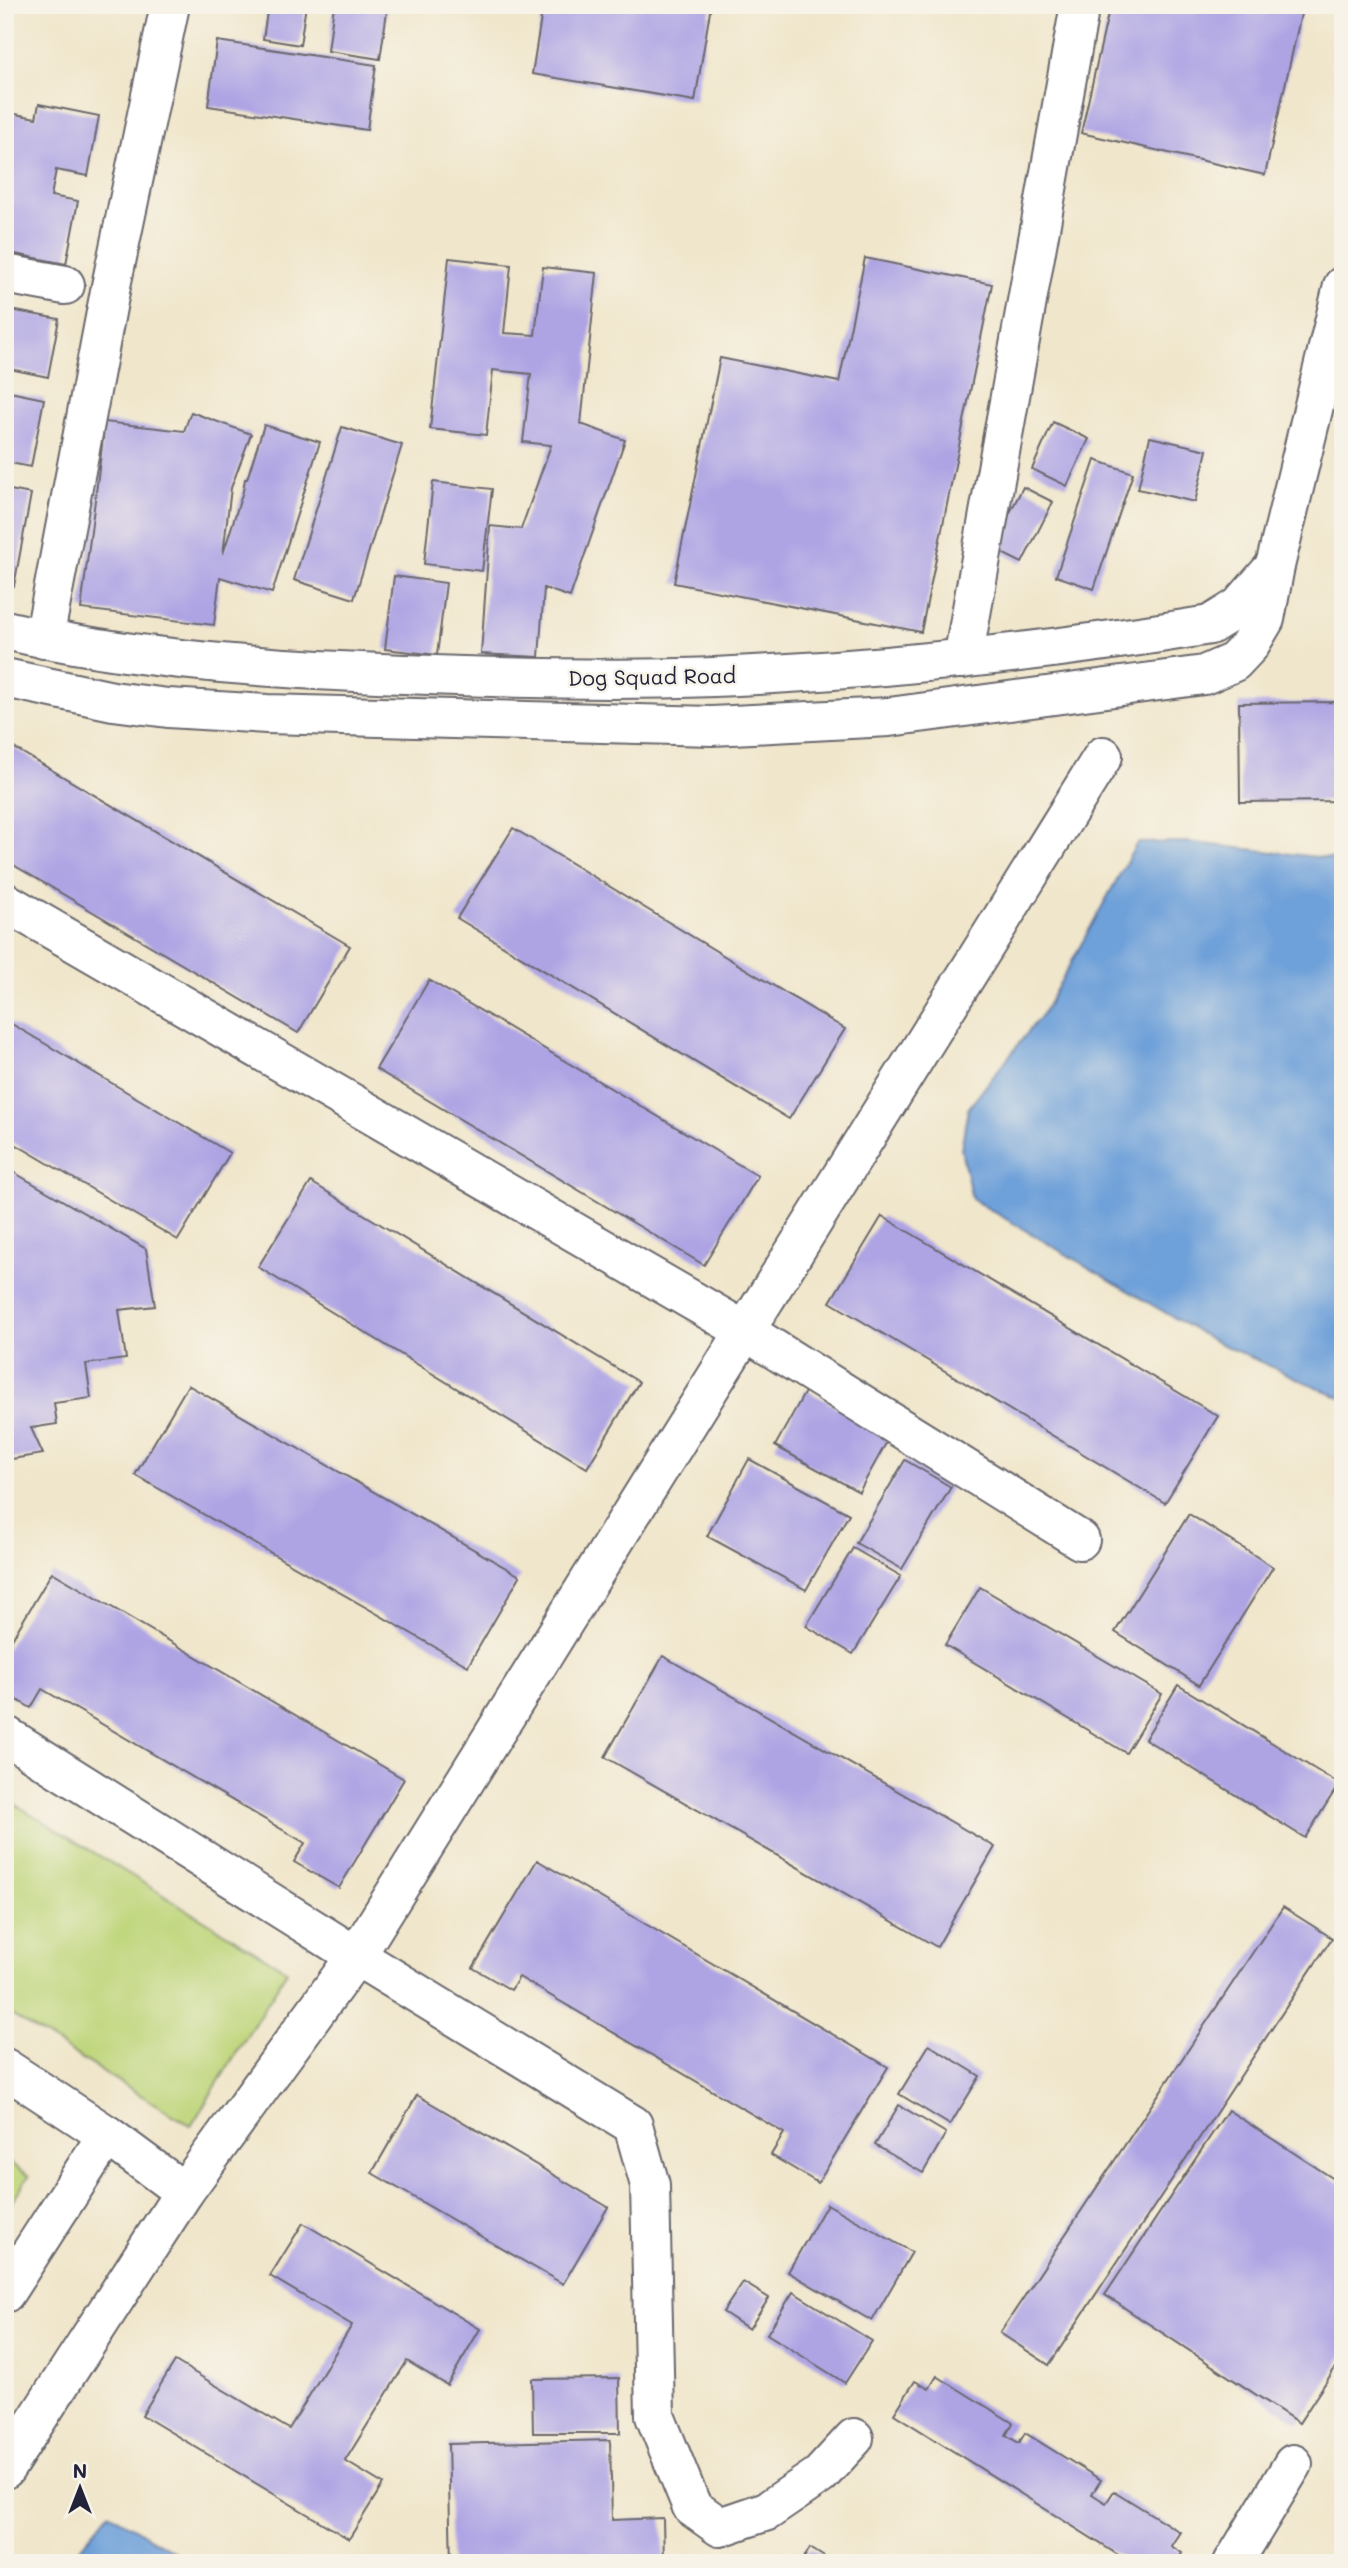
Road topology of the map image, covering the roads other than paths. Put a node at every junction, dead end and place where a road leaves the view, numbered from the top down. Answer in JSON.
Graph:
{"nodes":[{"id":1,"x":170,"y":5,"type":"edge"},
{"id":2,"x":1078,"y":16,"type":"dead end"},
{"id":3,"x":5,"y":274,"type":"edge"},
{"id":4,"x":65,"y":285,"type":"dead end"},
{"id":5,"x":1343,"y":286,"type":"edge"},
{"id":6,"x":1275,"y":566,"type":"junction"},
{"id":7,"x":5,"y":630,"type":"edge"},
{"id":8,"x":44,"y":639,"type":"junction"},
{"id":9,"x":962,"y":659,"type":"junction"},
{"id":10,"x":5,"y":678,"type":"edge"},
{"id":11,"x":1103,"y":756,"type":"dead end"},
{"id":12,"x":5,"y":902,"type":"edge"},
{"id":13,"x":746,"y":1331,"type":"junction"},
{"id":14,"x":1080,"y":1540,"type":"dead end"},
{"id":15,"x":5,"y":1735,"type":"edge"},
{"id":16,"x":356,"y":1956,"type":"junction"},
{"id":17,"x":5,"y":2068,"type":"edge"},
{"id":18,"x":107,"y":2136,"type":"junction"},
{"id":19,"x":184,"y":2192,"type":"junction"},
{"id":20,"x":5,"y":2293,"type":"edge"},
{"id":21,"x":854,"y":2438,"type":"dead end"},
{"id":22,"x":1293,"y":2464,"type":"dead end"},
{"id":23,"x":5,"y":2469,"type":"edge"},
{"id":24,"x":1233,"y":2563,"type":"edge"}],
"edges":[{"from":1,"to":8,"type":"street"},
{"from":2,"to":9,"type":"street"},
{"from":3,"to":4,"type":"street"},
{"from":5,"to":6,"type":"street"},
{"from":6,"to":9,"type":"street","name":"Dog Squad Road"},
{"from":6,"to":10,"type":"street"},
{"from":7,"to":8,"type":"street","name":"Dog Squad Road"},
{"from":8,"to":9,"type":"street","name":"Dog Squad Road"},
{"from":11,"to":13,"type":"street"},
{"from":12,"to":13,"type":"street"},
{"from":13,"to":14,"type":"street"},
{"from":13,"to":16,"type":"street"},
{"from":15,"to":16,"type":"street"},
{"from":16,"to":19,"type":"street"},
{"from":16,"to":21,"type":"street"},
{"from":17,"to":18,"type":"street"},
{"from":18,"to":19,"type":"street"},
{"from":18,"to":20,"type":"street"},
{"from":19,"to":23,"type":"street"},
{"from":22,"to":24,"type":"street"}]}
